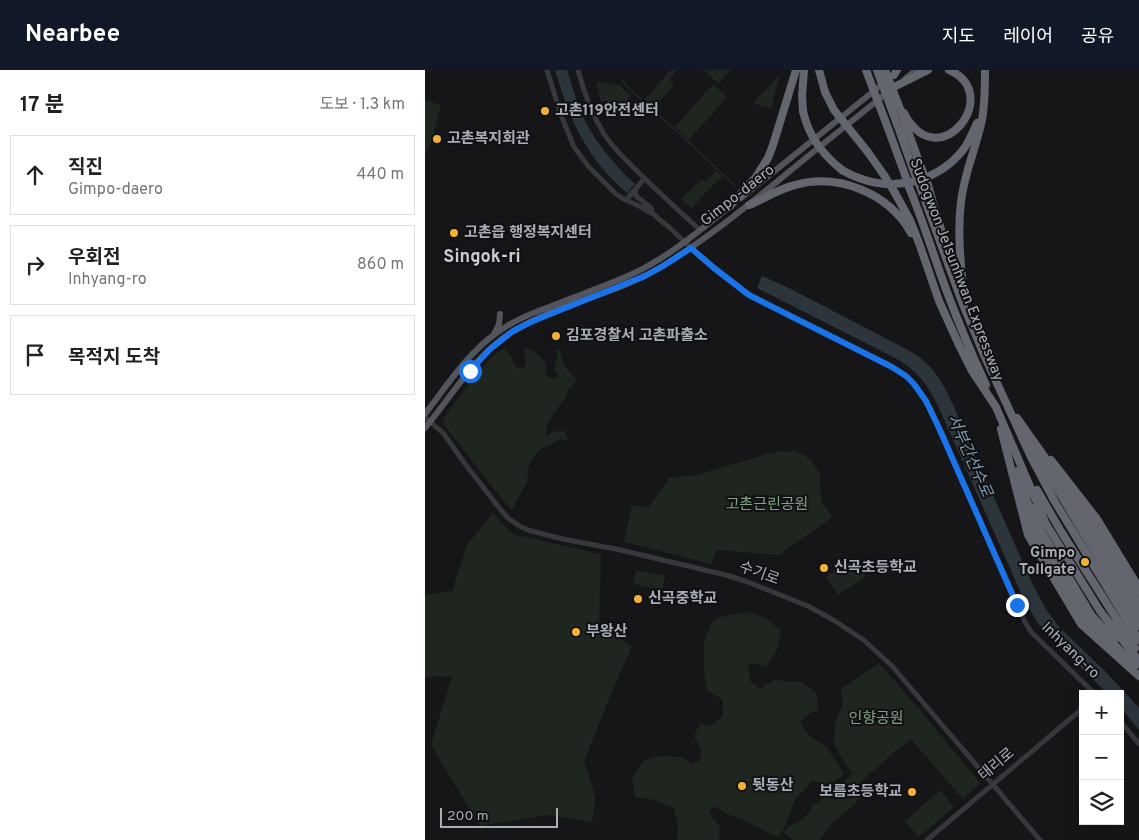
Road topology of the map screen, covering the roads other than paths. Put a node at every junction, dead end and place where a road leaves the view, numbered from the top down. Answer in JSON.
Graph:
{"nodes":[{"id":1,"x":547,"y":70,"type":"edge"},
{"id":2,"x":579,"y":70,"type":"edge"},
{"id":3,"x":796,"y":70,"type":"edge"},
{"id":4,"x":804,"y":70,"type":"edge"},
{"id":5,"x":819,"y":70,"type":"edge"},
{"id":6,"x":866,"y":70,"type":"edge"},
{"id":7,"x":877,"y":70,"type":"edge"},
{"id":8,"x":885,"y":70,"type":"edge"},
{"id":9,"x":916,"y":70,"type":"edge"},
{"id":10,"x":928,"y":70,"type":"edge"},
{"id":11,"x":949,"y":70,"type":"edge"},
{"id":12,"x":985,"y":70,"type":"edge"},
{"id":13,"x":897,"y":72,"type":"edge"},
{"id":14,"x":896,"y":86,"type":"junction"},
{"id":15,"x":985,"y":97,"type":"junction"},
{"id":16,"x":905,"y":118,"type":"junction"},
{"id":17,"x":918,"y":171,"type":"junction"},
{"id":18,"x":644,"y":179,"type":"junction"},
{"id":19,"x":635,"y":189,"type":"junction"},
{"id":20,"x":626,"y":200,"type":"junction"},
{"id":21,"x":749,"y":205,"type":"junction"},
{"id":22,"x":729,"y":207,"type":"junction"},
{"id":23,"x":653,"y":214,"type":"junction"},
{"id":24,"x":700,"y":230,"type":"junction"},
{"id":25,"x":685,"y":242,"type":"junction"},
{"id":26,"x":691,"y":248,"type":"junction"},
{"id":27,"x":923,"y":255,"type":"junction"},
{"id":28,"x":965,"y":308,"type":"junction"},
{"id":29,"x":500,"y":314,"type":"dead end"},
{"id":30,"x":494,"y":335,"type":"junction"},
{"id":31,"x":1005,"y":402,"type":"junction"},
{"id":32,"x":996,"y":407,"type":"junction"},
{"id":33,"x":427,"y":417,"type":"edge"},
{"id":34,"x":425,"y":428,"type":"edge"},
{"id":35,"x":1139,"y":583,"type":"edge"},
{"id":36,"x":1139,"y":591,"type":"edge"},
{"id":37,"x":1139,"y":599,"type":"edge"},
{"id":38,"x":1139,"y":605,"type":"edge"},
{"id":39,"x":1139,"y":611,"type":"edge"},
{"id":40,"x":1139,"y":616,"type":"edge"},
{"id":41,"x":1139,"y":622,"type":"edge"},
{"id":42,"x":1139,"y":626,"type":"edge"},
{"id":43,"x":1139,"y":640,"type":"edge"},
{"id":44,"x":1139,"y":654,"type":"edge"},
{"id":45,"x":1139,"y":669,"type":"edge"},
{"id":46,"x":1091,"y":690,"type":"edge"},
{"id":47,"x":1079,"y":711,"type":"edge"},
{"id":48,"x":1124,"y":726,"type":"edge"},
{"id":49,"x":1139,"y":744,"type":"edge"},
{"id":50,"x":993,"y":784,"type":"junction"},
{"id":51,"x":927,"y":840,"type":"edge"},
{"id":52,"x":1040,"y":840,"type":"edge"}],
"edges":[{"from":1,"to":20,"type":"street"},
{"from":2,"to":18,"type":"street"},
{"from":3,"to":22,"type":"highway"},
{"from":4,"to":15,"type":"highway","bridge":true},
{"from":5,"to":27,"type":"highway","bridge":true},
{"from":6,"to":32,"type":"highway","name":"Sudogwon Je1sunhwan Expressway","bridge":true},
{"from":7,"to":17,"type":"highway","name":"Sudogwon Je1sunhwan Expressway","bridge":true},
{"from":8,"to":16,"type":"highway","bridge":true},
{"from":9,"to":14,"type":"main road","name":"Gimpo-daero"},
{"from":10,"to":14,"type":"highway"},
{"from":11,"to":16,"type":"highway"},
{"from":12,"to":15,"type":"highway"},
{"from":13,"to":22,"type":"main road","name":"Gimpo-daero"},
{"from":14,"to":21,"type":"main road","name":"Gimpo-daero"},
{"from":15,"to":28,"type":"highway"},
{"from":16,"to":17,"type":"highway"},
{"from":17,"to":28,"type":"highway","name":"Sudogwon Je1sunhwan Expressway","bridge":true},
{"from":18,"to":19,"type":"street"},
{"from":18,"to":24,"type":"street"},
{"from":19,"to":20,"type":"street"},
{"from":19,"to":23,"type":"street"},
{"from":20,"to":23,"type":"street"},
{"from":21,"to":26,"type":"main road","name":"Gimpo-daero"},
{"from":21,"to":27,"type":"highway"},
{"from":22,"to":24,"type":"main road","name":"Gimpo-daero"},
{"from":23,"to":25,"type":"street","name":"Inhyang-ro"},
{"from":24,"to":25,"type":"main road","name":"Gimpo-daero"},
{"from":25,"to":26,"type":"street","name":"Inhyang-ro"},
{"from":25,"to":30,"type":"main road","name":"Gimpo-daero"},
{"from":26,"to":33,"type":"main road","name":"Gimpo-daero"},
{"from":26,"to":46,"type":"street","name":"Inhyang-ro"},
{"from":27,"to":32,"type":"highway"},
{"from":28,"to":31,"type":"highway","name":"Sudogwon Je1sunhwan Expressway"},
{"from":29,"to":30,"type":"main road"},
{"from":30,"to":33,"type":"main road","name":"Gimpo-daero"},
{"from":31,"to":35,"type":"highway"},
{"from":31,"to":36,"type":"highway"},
{"from":31,"to":37,"type":"highway"},
{"from":31,"to":38,"type":"highway"},
{"from":31,"to":39,"type":"highway"},
{"from":31,"to":40,"type":"highway"},
{"from":31,"to":41,"type":"highway"},
{"from":31,"to":42,"type":"highway"},
{"from":31,"to":43,"type":"highway","name":"Sudogwon Je1sunhwan Expressway"},
{"from":32,"to":44,"type":"highway","name":"Sudogwon Je1sunhwan Expressway"},
{"from":32,"to":45,"type":"highway"},
{"from":32,"to":45,"type":"highway"},
{"from":33,"to":34,"type":"main road","name":"Gimpo-daero"},
{"from":33,"to":50,"type":"street","name":"수기로"},
{"from":47,"to":50,"type":"street","name":"태리로"},
{"from":48,"to":49,"type":"street"},
{"from":50,"to":51,"type":"street","name":"태리로"},
{"from":50,"to":52,"type":"street","name":"수기로"}]}
